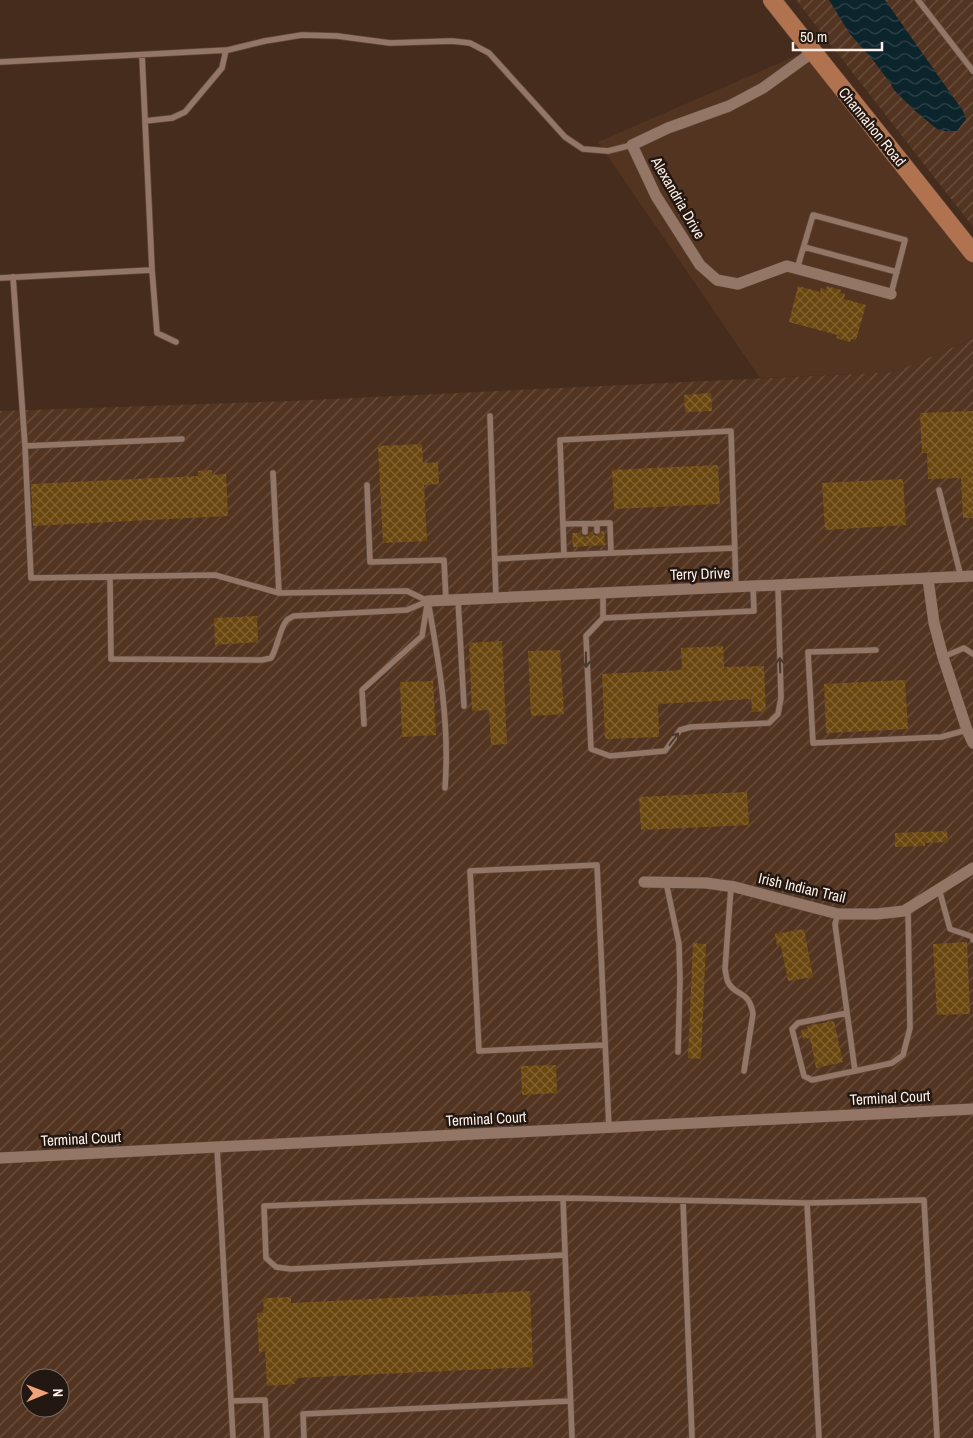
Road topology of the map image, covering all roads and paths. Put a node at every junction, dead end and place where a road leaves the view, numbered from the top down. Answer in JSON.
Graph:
{"nodes":[{"id":1,"x":772,"y":0,"type":"edge"},
{"id":2,"x":918,"y":0,"type":"edge"},
{"id":3,"x":226,"y":50,"type":"junction"},
{"id":4,"x":813,"y":52,"type":"junction"},
{"id":5,"x":142,"y":55,"type":"junction"},
{"id":6,"x":0,"y":62,"type":"edge"},
{"id":7,"x":973,"y":71,"type":"edge"},
{"id":8,"x":145,"y":121,"type":"junction"},
{"id":9,"x":632,"y":145,"type":"junction"},
{"id":10,"x":804,"y":247,"type":"junction"},
{"id":11,"x":973,"y":253,"type":"edge"},
{"id":12,"x":797,"y":269,"type":"junction"},
{"id":13,"x":152,"y":270,"type":"junction"},
{"id":14,"x":897,"y":272,"type":"junction"},
{"id":15,"x":13,"y":277,"type":"junction"},
{"id":16,"x":0,"y":278,"type":"edge"},
{"id":17,"x":891,"y":294,"type":"joint"},
{"id":18,"x":176,"y":342,"type":"dead end"},
{"id":19,"x":490,"y":416,"type":"dead end"},
{"id":20,"x":182,"y":439,"type":"dead end"},
{"id":21,"x":25,"y":446,"type":"junction"},
{"id":22,"x":273,"y":473,"type":"dead end"},
{"id":23,"x":367,"y":485,"type":"dead end"},
{"id":24,"x":939,"y":490,"type":"dead end"},
{"id":25,"x":596,"y":523,"type":"junction"},
{"id":26,"x":563,"y":524,"type":"junction"},
{"id":27,"x":585,"y":524,"type":"junction"},
{"id":28,"x":597,"y":531,"type":"dead end"},
{"id":29,"x":585,"y":532,"type":"dead end"},
{"id":30,"x":585,"y":546,"type":"dead end"},
{"id":31,"x":597,"y":546,"type":"dead end"},
{"id":32,"x":735,"y":548,"type":"junction"},
{"id":33,"x":597,"y":553,"type":"junction"},
{"id":34,"x":611,"y":553,"type":"junction"},
{"id":35,"x":585,"y":554,"type":"junction"},
{"id":36,"x":564,"y":555,"type":"junction"},
{"id":37,"x":495,"y":559,"type":"junction"},
{"id":38,"x":973,"y":576,"type":"edge"},
{"id":39,"x":110,"y":577,"type":"junction"},
{"id":40,"x":961,"y":577,"type":"junction"},
{"id":41,"x":928,"y":579,"type":"junction"},
{"id":42,"x":778,"y":586,"type":"junction"},
{"id":43,"x":754,"y":587,"type":"junction"},
{"id":44,"x":736,"y":588,"type":"junction"},
{"id":45,"x":279,"y":593,"type":"junction"},
{"id":46,"x":603,"y":593,"type":"junction"},
{"id":47,"x":496,"y":598,"type":"junction"},
{"id":48,"x":446,"y":600,"type":"junction"},
{"id":49,"x":458,"y":600,"type":"junction"},
{"id":50,"x":428,"y":601,"type":"junction"},
{"id":51,"x":604,"y":618,"type":"junction"},
{"id":52,"x":876,"y":650,"type":"dead end"},
{"id":53,"x":973,"y":654,"type":"edge"},
{"id":54,"x":943,"y":657,"type":"junction"},
{"id":55,"x":464,"y":706,"type":"dead end"},
{"id":56,"x":364,"y":724,"type":"dead end"},
{"id":57,"x":967,"y":730,"type":"junction"},
{"id":58,"x":973,"y":743,"type":"edge"},
{"id":59,"x":445,"y":788,"type":"dead end"},
{"id":60,"x":973,"y":868,"type":"edge"},
{"id":61,"x":644,"y":882,"type":"dead end"},
{"id":62,"x":666,"y":882,"type":"junction"},
{"id":63,"x":731,"y":887,"type":"junction"},
{"id":64,"x":939,"y":890,"type":"junction"},
{"id":65,"x":908,"y":908,"type":"junction"},
{"id":66,"x":838,"y":914,"type":"junction"},
{"id":67,"x":973,"y":940,"type":"edge"},
{"id":68,"x":847,"y":1013,"type":"junction"},
{"id":69,"x":605,"y":1045,"type":"junction"},
{"id":70,"x":678,"y":1052,"type":"dead end"},
{"id":71,"x":744,"y":1071,"type":"dead end"},
{"id":72,"x":855,"y":1071,"type":"junction"},
{"id":73,"x":973,"y":1109,"type":"edge"},
{"id":74,"x":609,"y":1128,"type":"junction"},
{"id":75,"x":217,"y":1147,"type":"junction"},
{"id":76,"x":0,"y":1158,"type":"edge"},
{"id":77,"x":563,"y":1198,"type":"junction"},
{"id":78,"x":683,"y":1201,"type":"junction"},
{"id":79,"x":807,"y":1203,"type":"junction"},
{"id":80,"x":565,"y":1254,"type":"junction"},
{"id":81,"x":231,"y":1401,"type":"junction"},
{"id":82,"x":570,"y":1401,"type":"junction"},
{"id":83,"x":937,"y":1437,"type":"edge"},
{"id":84,"x":233,"y":1438,"type":"edge"},
{"id":85,"x":267,"y":1438,"type":"edge"},
{"id":86,"x":304,"y":1438,"type":"edge"},
{"id":87,"x":572,"y":1438,"type":"edge"},
{"id":88,"x":692,"y":1438,"type":"edge"},
{"id":89,"x":819,"y":1438,"type":"edge"}],
"edges":[{"from":1,"to":4,"type":"main road","name":"Channahon Road"},
{"from":2,"to":7,"type":"lane"},
{"from":3,"to":5,"type":"lane"},
{"from":3,"to":8,"type":"lane"},
{"from":3,"to":9,"type":"lane"},
{"from":4,"to":9,"type":"street","name":"Alexandria Drive"},
{"from":4,"to":11,"type":"main road","name":"Channahon Road"},
{"from":5,"to":6,"type":"lane"},
{"from":5,"to":8,"type":"lane"},
{"from":8,"to":13,"type":"lane"},
{"from":9,"to":12,"type":"street","name":"Alexandria Drive"},
{"from":10,"to":12,"type":"lane"},
{"from":10,"to":14,"type":"lane"},
{"from":10,"to":14,"type":"lane"},
{"from":12,"to":17,"type":"street","name":"Alexandria Drive"},
{"from":13,"to":15,"type":"lane"},
{"from":13,"to":18,"type":"lane"},
{"from":14,"to":17,"type":"lane"},
{"from":15,"to":16,"type":"lane"},
{"from":15,"to":21,"type":"lane"},
{"from":19,"to":37,"type":"lane"},
{"from":20,"to":21,"type":"lane"},
{"from":21,"to":39,"type":"lane"},
{"from":22,"to":45,"type":"lane"},
{"from":23,"to":48,"type":"lane"},
{"from":24,"to":40,"type":"lane"},
{"from":25,"to":27,"type":"lane"},
{"from":25,"to":28,"type":"lane"},
{"from":25,"to":34,"type":"lane"},
{"from":26,"to":27,"type":"lane"},
{"from":26,"to":32,"type":"lane"},
{"from":26,"to":36,"type":"lane"},
{"from":27,"to":29,"type":"lane"},
{"from":30,"to":35,"type":"lane"},
{"from":31,"to":33,"type":"lane"},
{"from":32,"to":34,"type":"lane"},
{"from":32,"to":44,"type":"lane"},
{"from":33,"to":34,"type":"lane"},
{"from":33,"to":35,"type":"lane"},
{"from":35,"to":36,"type":"lane"},
{"from":36,"to":37,"type":"lane"},
{"from":37,"to":47,"type":"lane"},
{"from":38,"to":40,"type":"street","name":"Terry Drive"},
{"from":39,"to":45,"type":"lane"},
{"from":39,"to":50,"type":"lane"},
{"from":40,"to":41,"type":"street","name":"Terry Drive"},
{"from":41,"to":42,"type":"street","name":"Terry Drive"},
{"from":41,"to":54,"type":"street"},
{"from":42,"to":43,"type":"street","name":"Terry Drive"},
{"from":51,"to":42,"type":"lane","one_way":true},
{"from":43,"to":44,"type":"street","name":"Terry Drive"},
{"from":43,"to":51,"type":"lane"},
{"from":44,"to":46,"type":"street","name":"Terry Drive"},
{"from":45,"to":50,"type":"lane"},
{"from":46,"to":47,"type":"street","name":"Terry Drive"},
{"from":46,"to":51,"type":"lane"},
{"from":47,"to":49,"type":"street","name":"Terry Drive"},
{"from":48,"to":49,"type":"street","name":"Terry Drive"},
{"from":48,"to":50,"type":"street","name":"Terry Drive"},
{"from":49,"to":55,"type":"lane"},
{"from":50,"to":56,"type":"lane"},
{"from":50,"to":59,"type":"lane"},
{"from":52,"to":57,"type":"lane"},
{"from":53,"to":54,"type":"lane"},
{"from":54,"to":57,"type":"street"},
{"from":57,"to":58,"type":"street"},
{"from":60,"to":64,"type":"street","name":"Irish Indian Trail"},
{"from":61,"to":62,"type":"street","name":"Irish Indian Trail"},
{"from":62,"to":63,"type":"street","name":"Irish Indian Trail"},
{"from":62,"to":70,"type":"lane"},
{"from":63,"to":66,"type":"street","name":"Irish Indian Trail"},
{"from":63,"to":71,"type":"lane"},
{"from":64,"to":65,"type":"street","name":"Irish Indian Trail"},
{"from":64,"to":67,"type":"lane"},
{"from":65,"to":66,"type":"street","name":"Irish Indian Trail"},
{"from":65,"to":72,"type":"lane"},
{"from":66,"to":68,"type":"lane"},
{"from":68,"to":72,"type":"lane"},
{"from":68,"to":72,"type":"lane"},
{"from":69,"to":69,"type":"lane"},
{"from":69,"to":74,"type":"lane"},
{"from":73,"to":74,"type":"street","name":"Terminal Court"},
{"from":74,"to":75,"type":"street","name":"Terminal Court"},
{"from":75,"to":76,"type":"street","name":"Terminal Court"},
{"from":75,"to":81,"type":"lane"},
{"from":77,"to":78,"type":"lane"},
{"from":77,"to":80,"type":"lane"},
{"from":77,"to":80,"type":"lane"},
{"from":78,"to":79,"type":"lane"},
{"from":78,"to":88,"type":"lane"},
{"from":79,"to":83,"type":"lane"},
{"from":79,"to":89,"type":"lane"},
{"from":80,"to":82,"type":"lane"},
{"from":81,"to":84,"type":"lane"},
{"from":81,"to":85,"type":"lane"},
{"from":82,"to":86,"type":"lane"},
{"from":82,"to":87,"type":"lane"}]}
